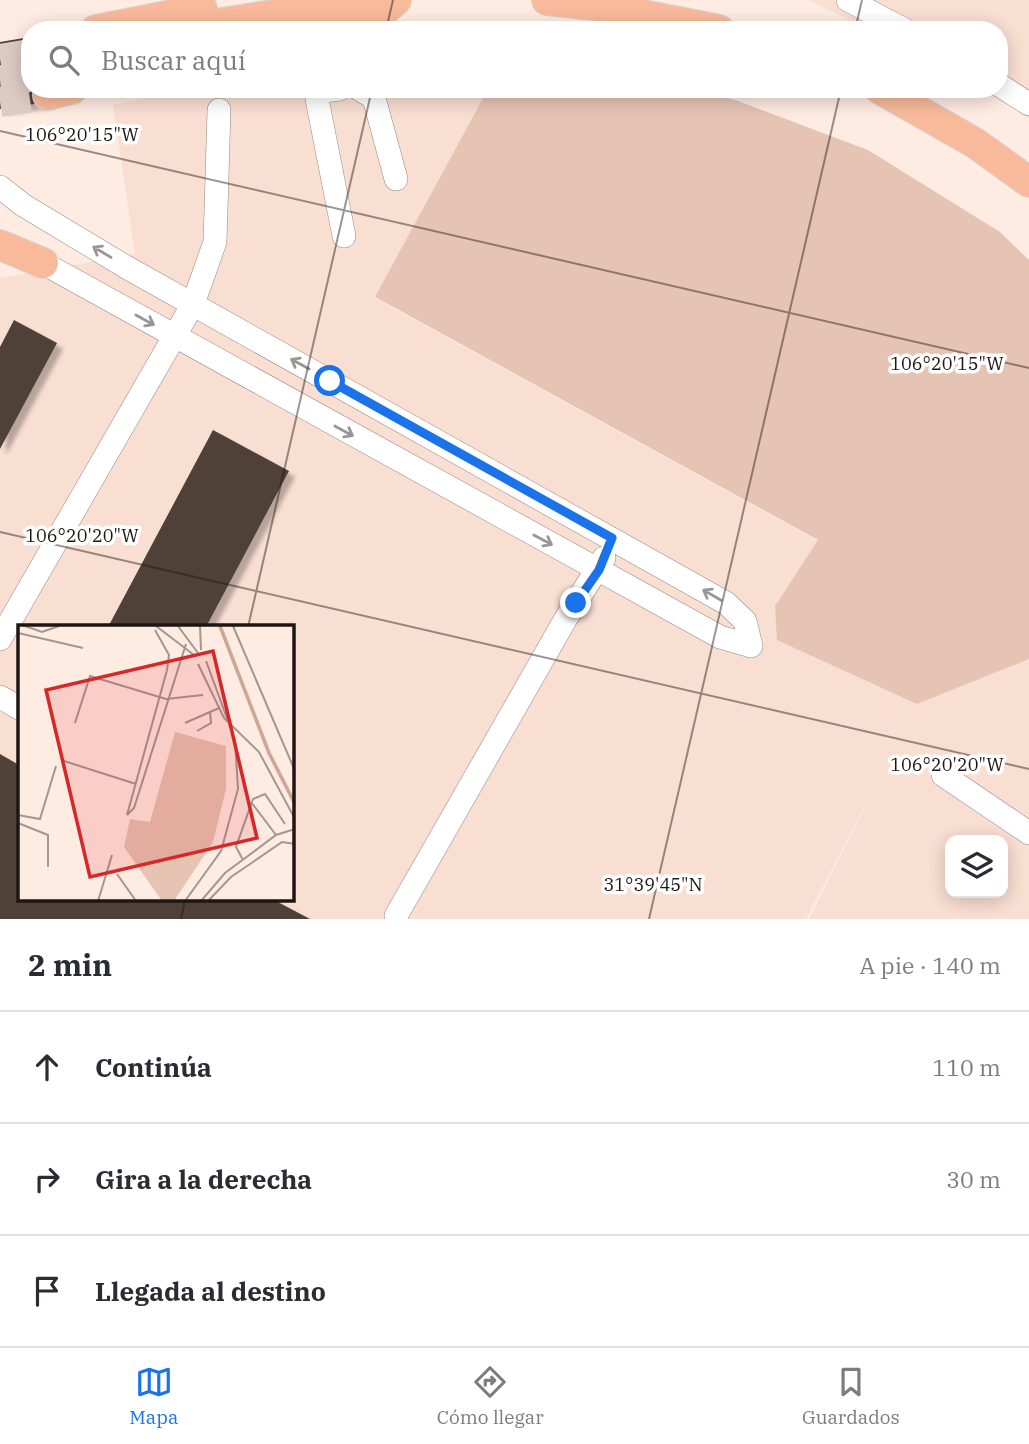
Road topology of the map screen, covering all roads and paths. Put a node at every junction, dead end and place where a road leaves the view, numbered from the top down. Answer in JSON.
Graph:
{"nodes":[{"id":1,"x":250,"y":0,"type":"edge"},
{"id":2,"x":547,"y":0,"type":"edge"},
{"id":3,"x":848,"y":0,"type":"edge"},
{"id":4,"x":384,"y":2,"type":"edge"},
{"id":5,"x":142,"y":21,"type":"edge"},
{"id":6,"x":244,"y":21,"type":"edge"},
{"id":7,"x":309,"y":21,"type":"edge"},
{"id":8,"x":371,"y":21,"type":"edge"},
{"id":9,"x":674,"y":21,"type":"edge"},
{"id":10,"x":888,"y":21,"type":"edge"},
{"id":11,"x":317,"y":98,"type":"edge"},
{"id":12,"x":374,"y":98,"type":"edge"},
{"id":13,"x":896,"y":98,"type":"edge"},
{"id":14,"x":219,"y":110,"type":"dead end"},
{"id":15,"x":396,"y":179,"type":"dead end"},
{"id":16,"x":1029,"y":183,"type":"edge"},
{"id":17,"x":0,"y":187,"type":"edge"},
{"id":18,"x":344,"y":236,"type":"dead end"},
{"id":19,"x":0,"y":245,"type":"edge"},
{"id":20,"x":43,"y":263,"type":"joint"},
{"id":21,"x":193,"y":304,"type":"junction"},
{"id":22,"x":174,"y":336,"type":"junction"},
{"id":23,"x":612,"y":538,"type":"junction"},
{"id":24,"x":599,"y":570,"type":"junction"},
{"id":25,"x":0,"y":639,"type":"edge"},
{"id":26,"x":0,"y":697,"type":"edge"},
{"id":27,"x":18,"y":707,"type":"edge"},
{"id":28,"x":943,"y":775,"type":"dead end"},
{"id":29,"x":1029,"y":833,"type":"edge"},
{"id":30,"x":396,"y":916,"type":"dead end"}],
"edges":[{"from":1,"to":5,"type":"main road"},
{"from":2,"to":9,"type":"main road"},
{"from":3,"to":10,"type":"lane"},
{"from":4,"to":6,"type":"main road"},
{"from":4,"to":7,"type":"main road"},
{"from":4,"to":8,"type":"main road"},
{"from":11,"to":18,"type":"lane"},
{"from":12,"to":15,"type":"lane"},
{"from":13,"to":16,"type":"main road"},
{"from":14,"to":21,"type":"lane"},
{"from":21,"to":17,"type":"lane","one_way":true},
{"from":19,"to":20,"type":"main road"},
{"from":20,"to":22,"type":"lane","one_way":true},
{"from":21,"to":22,"type":"lane"},
{"from":23,"to":21,"type":"lane","one_way":true},
{"from":22,"to":24,"type":"lane","one_way":true},
{"from":22,"to":25,"type":"lane"},
{"from":23,"to":24,"type":"lane"},
{"from":24,"to":23,"type":"lane","one_way":true},
{"from":24,"to":30,"type":"lane"},
{"from":26,"to":27,"type":"lane"},
{"from":28,"to":29,"type":"lane"}]}
